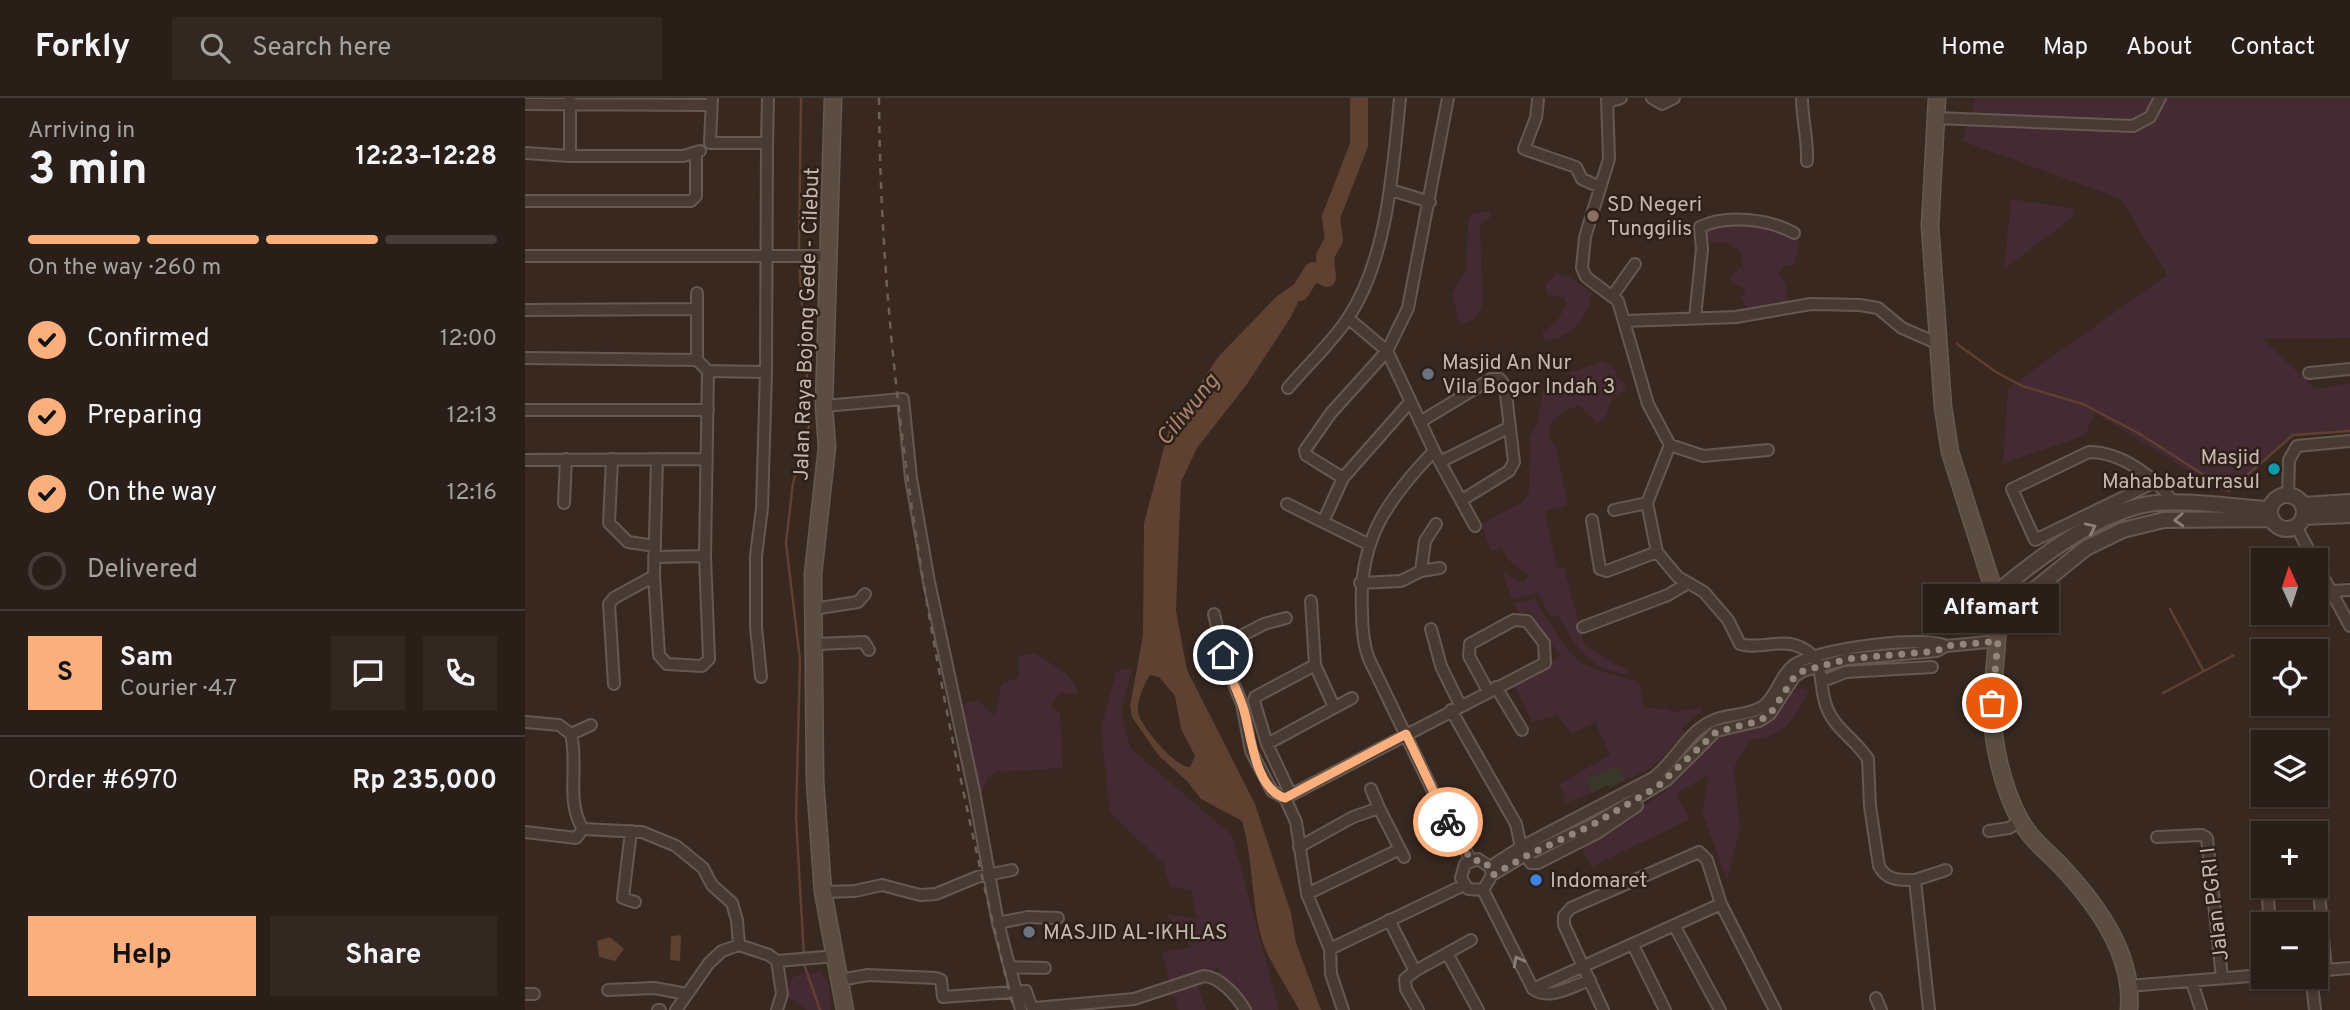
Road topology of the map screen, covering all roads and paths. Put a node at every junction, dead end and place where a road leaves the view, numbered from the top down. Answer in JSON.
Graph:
{"nodes":[{"id":1,"x":768,"y":98,"type":"edge"},
{"id":2,"x":833,"y":98,"type":"edge"},
{"id":3,"x":1400,"y":98,"type":"edge"},
{"id":4,"x":1448,"y":98,"type":"edge"},
{"id":5,"x":1622,"y":98,"type":"edge"},
{"id":6,"x":1652,"y":98,"type":"edge"},
{"id":7,"x":1674,"y":98,"type":"edge"},
{"id":8,"x":1802,"y":98,"type":"edge"},
{"id":9,"x":1937,"y":98,"type":"edge"},
{"id":10,"x":2160,"y":98,"type":"edge"},
{"id":11,"x":1538,"y":100,"type":"dead end"},
{"id":12,"x":1608,"y":100,"type":"edge"},
{"id":13,"x":570,"y":101,"type":"edge"},
{"id":14,"x":711,"y":101,"type":"edge"},
{"id":15,"x":525,"y":104,"type":"edge"},
{"id":16,"x":1936,"y":118,"type":"junction"},
{"id":17,"x":711,"y":143,"type":"junction"},
{"id":18,"x":767,"y":143,"type":"junction"},
{"id":19,"x":525,"y":153,"type":"edge"},
{"id":20,"x":696,"y":153,"type":"junction"},
{"id":21,"x":570,"y":156,"type":"junction"},
{"id":22,"x":1807,"y":161,"type":"dead end"},
{"id":23,"x":1600,"y":187,"type":"junction"},
{"id":24,"x":1391,"y":190,"type":"junction"},
{"id":25,"x":525,"y":201,"type":"edge"},
{"id":26,"x":1430,"y":202,"type":"junction"},
{"id":27,"x":1794,"y":233,"type":"dead end"},
{"id":28,"x":525,"y":256,"type":"edge"},
{"id":29,"x":774,"y":256,"type":"junction"},
{"id":30,"x":830,"y":256,"type":"junction"},
{"id":31,"x":1635,"y":264,"type":"dead end"},
{"id":32,"x":697,"y":293,"type":"dead end"},
{"id":33,"x":1613,"y":295,"type":"junction"},
{"id":34,"x":697,"y":309,"type":"junction"},
{"id":35,"x":525,"y":310,"type":"edge"},
{"id":36,"x":1348,"y":318,"type":"junction"},
{"id":37,"x":1695,"y":318,"type":"junction"},
{"id":38,"x":1626,"y":321,"type":"junction"},
{"id":39,"x":1939,"y":344,"type":"junction"},
{"id":40,"x":1387,"y":351,"type":"junction"},
{"id":41,"x":525,"y":358,"type":"edge"},
{"id":42,"x":697,"y":360,"type":"junction"},
{"id":43,"x":2350,"y":369,"type":"edge"},
{"id":44,"x":708,"y":371,"type":"junction"},
{"id":45,"x":766,"y":372,"type":"junction"},
{"id":46,"x":2309,"y":373,"type":"dead end"},
{"id":47,"x":1288,"y":388,"type":"dead end"},
{"id":48,"x":1410,"y":402,"type":"junction"},
{"id":49,"x":824,"y":406,"type":"junction"},
{"id":50,"x":525,"y":410,"type":"edge"},
{"id":51,"x":708,"y":410,"type":"junction"},
{"id":52,"x":1420,"y":422,"type":"junction"},
{"id":53,"x":1508,"y":428,"type":"junction"},
{"id":54,"x":2350,"y":441,"type":"edge"},
{"id":55,"x":1670,"y":445,"type":"junction"},
{"id":56,"x":1768,"y":450,"type":"dead end"},
{"id":57,"x":1437,"y":456,"type":"junction"},
{"id":58,"x":612,"y":459,"type":"junction"},
{"id":59,"x":657,"y":459,"type":"junction"},
{"id":60,"x":707,"y":459,"type":"junction"},
{"id":61,"x":525,"y":460,"type":"edge"},
{"id":62,"x":566,"y":460,"type":"junction"},
{"id":63,"x":1343,"y":478,"type":"junction"},
{"id":64,"x":2155,"y":482,"type":"junction"},
{"id":65,"x":2288,"y":495,"type":"junction"},
{"id":66,"x":1462,"y":500,"type":"junction"},
{"id":67,"x":2350,"y":502,"type":"edge"},
{"id":68,"x":564,"y":503,"type":"dead end"},
{"id":69,"x":1647,"y":503,"type":"junction"},
{"id":70,"x":2174,"y":503,"type":"junction"},
{"id":71,"x":1287,"y":504,"type":"dead end"},
{"id":72,"x":1614,"y":510,"type":"dead end"},
{"id":73,"x":2233,"y":512,"type":"junction"},
{"id":74,"x":2271,"y":514,"type":"junction"},
{"id":75,"x":2350,"y":515,"type":"edge"},
{"id":76,"x":2300,"y":516,"type":"junction"},
{"id":77,"x":1592,"y":520,"type":"dead end"},
{"id":78,"x":1323,"y":522,"type":"junction"},
{"id":79,"x":1436,"y":524,"type":"dead end"},
{"id":80,"x":1475,"y":526,"type":"dead end"},
{"id":81,"x":2045,"y":536,"type":"junction"},
{"id":82,"x":1368,"y":544,"type":"junction"},
{"id":83,"x":2056,"y":547,"type":"junction"},
{"id":84,"x":2311,"y":548,"type":"edge"},
{"id":85,"x":655,"y":551,"type":"junction"},
{"id":86,"x":1657,"y":551,"type":"junction"},
{"id":87,"x":705,"y":556,"type":"junction"},
{"id":88,"x":2069,"y":563,"type":"junction"},
{"id":89,"x":1440,"y":568,"type":"dead end"},
{"id":90,"x":1421,"y":571,"type":"junction"},
{"id":91,"x":2021,"y":572,"type":"junction"},
{"id":92,"x":654,"y":576,"type":"junction"},
{"id":93,"x":1360,"y":583,"type":"junction"},
{"id":94,"x":1688,"y":583,"type":"junction"},
{"id":95,"x":2328,"y":584,"type":"edge"},
{"id":96,"x":2034,"y":590,"type":"junction"},
{"id":97,"x":2350,"y":590,"type":"edge"},
{"id":98,"x":2332,"y":591,"type":"junction"},
{"id":99,"x":865,"y":594,"type":"dead end"},
{"id":100,"x":1995,"y":594,"type":"junction"},
{"id":101,"x":1311,"y":601,"type":"dead end"},
{"id":102,"x":813,"y":609,"type":"junction"},
{"id":103,"x":1214,"y":614,"type":"dead end"},
{"id":104,"x":1286,"y":618,"type":"dead end"},
{"id":105,"x":1999,"y":618,"type":"junction"},
{"id":106,"x":2350,"y":626,"type":"edge"},
{"id":107,"x":1583,"y":627,"type":"dead end"},
{"id":108,"x":1431,"y":629,"type":"dead end"},
{"id":109,"x":1998,"y":641,"type":"junction"},
{"id":110,"x":816,"y":644,"type":"junction"},
{"id":111,"x":1222,"y":646,"type":"junction"},
{"id":112,"x":1946,"y":646,"type":"junction"},
{"id":113,"x":869,"y":650,"type":"dead end"},
{"id":114,"x":1815,"y":656,"type":"junction"},
{"id":115,"x":1315,"y":665,"type":"junction"},
{"id":116,"x":1932,"y":667,"type":"dead end"},
{"id":117,"x":1819,"y":669,"type":"junction"},
{"id":118,"x":761,"y":677,"type":"dead end"},
{"id":119,"x":1823,"y":681,"type":"junction"},
{"id":120,"x":614,"y":684,"type":"dead end"},
{"id":121,"x":1492,"y":689,"type":"junction"},
{"id":122,"x":1780,"y":692,"type":"junction"},
{"id":123,"x":1352,"y":698,"type":"dead end"},
{"id":124,"x":1334,"y":707,"type":"junction"},
{"id":125,"x":1456,"y":708,"type":"junction"},
{"id":126,"x":525,"y":722,"type":"edge"},
{"id":127,"x":591,"y":725,"type":"dead end"},
{"id":128,"x":1522,"y":730,"type":"dead end"},
{"id":129,"x":571,"y":734,"type":"junction"},
{"id":130,"x":1406,"y":734,"type":"junction"},
{"id":131,"x":1267,"y":744,"type":"junction"},
{"id":132,"x":1371,"y":789,"type":"dead end"},
{"id":133,"x":1288,"y":797,"type":"junction"},
{"id":134,"x":1379,"y":808,"type":"junction"},
{"id":135,"x":2020,"y":821,"type":"junction"},
{"id":136,"x":583,"y":829,"type":"junction"},
{"id":137,"x":631,"y":831,"type":"junction"},
{"id":138,"x":1989,"y":831,"type":"dead end"},
{"id":139,"x":525,"y":832,"type":"edge"},
{"id":140,"x":2157,"y":837,"type":"dead end"},
{"id":141,"x":1299,"y":847,"type":"junction"},
{"id":142,"x":1524,"y":851,"type":"junction"},
{"id":143,"x":1471,"y":860,"type":"junction"},
{"id":144,"x":1012,"y":870,"type":"dead end"},
{"id":145,"x":1946,"y":870,"type":"dead end"},
{"id":146,"x":1491,"y":871,"type":"junction"},
{"id":147,"x":987,"y":874,"type":"junction"},
{"id":148,"x":1915,"y":880,"type":"junction"},
{"id":149,"x":1464,"y":885,"type":"junction"},
{"id":150,"x":1483,"y":890,"type":"junction"},
{"id":151,"x":823,"y":892,"type":"junction"},
{"id":152,"x":1307,"y":894,"type":"junction"},
{"id":153,"x":635,"y":902,"type":"dead end"},
{"id":154,"x":1721,"y":904,"type":"junction"},
{"id":155,"x":1058,"y":918,"type":"dead end"},
{"id":156,"x":1389,"y":920,"type":"junction"},
{"id":157,"x":998,"y":923,"type":"junction"},
{"id":158,"x":1674,"y":925,"type":"junction"},
{"id":159,"x":1471,"y":940,"type":"dead end"},
{"id":160,"x":739,"y":945,"type":"junction"},
{"id":161,"x":1633,"y":945,"type":"junction"},
{"id":162,"x":1330,"y":949,"type":"junction"},
{"id":163,"x":1448,"y":955,"type":"junction"},
{"id":164,"x":831,"y":956,"type":"junction"},
{"id":165,"x":776,"y":961,"type":"junction"},
{"id":166,"x":895,"y":962,"type":"dead end"},
{"id":167,"x":1585,"y":966,"type":"junction"},
{"id":168,"x":1010,"y":967,"type":"junction"},
{"id":169,"x":1045,"y":968,"type":"dead end"},
{"id":170,"x":2350,"y":968,"type":"edge"},
{"id":171,"x":2328,"y":970,"type":"edge"},
{"id":172,"x":1415,"y":971,"type":"junction"},
{"id":173,"x":895,"y":975,"type":"junction"},
{"id":174,"x":2251,"y":976,"type":"edge"},
{"id":175,"x":2222,"y":978,"type":"junction"},
{"id":176,"x":840,"y":979,"type":"junction"},
{"id":177,"x":1590,"y":980,"type":"junction"},
{"id":178,"x":2192,"y":982,"type":"junction"},
{"id":179,"x":2128,"y":986,"type":"junction"},
{"id":180,"x":1533,"y":989,"type":"junction"},
{"id":181,"x":2313,"y":989,"type":"edge"},
{"id":182,"x":608,"y":990,"type":"dead end"},
{"id":183,"x":1017,"y":990,"type":"junction"},
{"id":184,"x":687,"y":994,"type":"junction"},
{"id":185,"x":1876,"y":998,"type":"dead end"},
{"id":186,"x":676,"y":1010,"type":"edge"},
{"id":187,"x":777,"y":1010,"type":"edge"},
{"id":188,"x":845,"y":1010,"type":"edge"},
{"id":189,"x":1021,"y":1010,"type":"edge"},
{"id":190,"x":1245,"y":1010,"type":"edge"},
{"id":191,"x":1343,"y":1010,"type":"edge"},
{"id":192,"x":1418,"y":1010,"type":"edge"},
{"id":193,"x":1478,"y":1010,"type":"edge"},
{"id":194,"x":1603,"y":1010,"type":"edge"},
{"id":195,"x":1665,"y":1010,"type":"edge"},
{"id":196,"x":1720,"y":1010,"type":"edge"},
{"id":197,"x":1775,"y":1010,"type":"edge"},
{"id":198,"x":1881,"y":1010,"type":"edge"},
{"id":199,"x":1930,"y":1010,"type":"edge"},
{"id":200,"x":2129,"y":1010,"type":"edge"},
{"id":201,"x":2201,"y":1010,"type":"edge"},
{"id":202,"x":2315,"y":1010,"type":"edge"}],
"edges":[{"from":1,"to":18,"type":"street"},
{"from":2,"to":30,"type":"main road","name":"Jalan Raya Bojong Gede - Cilebut"},
{"from":3,"to":24,"type":"street"},
{"from":4,"to":26,"type":"street"},
{"from":5,"to":12,"type":"street"},
{"from":6,"to":7,"type":"street"},
{"from":8,"to":22,"type":"street"},
{"from":9,"to":16,"type":"main road"},
{"from":10,"to":16,"type":"street"},
{"from":11,"to":23,"type":"street"},
{"from":12,"to":23,"type":"street"},
{"from":13,"to":14,"type":"street"},
{"from":13,"to":15,"type":"street"},
{"from":13,"to":21,"type":"street"},
{"from":14,"to":17,"type":"street"},
{"from":16,"to":39,"type":"main road"},
{"from":17,"to":18,"type":"street"},
{"from":17,"to":20,"type":"street"},
{"from":18,"to":29,"type":"street"},
{"from":19,"to":21,"type":"street"},
{"from":20,"to":21,"type":"street"},
{"from":20,"to":25,"type":"street"},
{"from":23,"to":33,"type":"street"},
{"from":24,"to":26,"type":"street"},
{"from":24,"to":36,"type":"street"},
{"from":26,"to":40,"type":"street"},
{"from":27,"to":37,"type":"street"},
{"from":28,"to":29,"type":"street"},
{"from":29,"to":30,"type":"street"},
{"from":29,"to":45,"type":"street"},
{"from":30,"to":49,"type":"main road","name":"Jalan Raya Bojong Gede - Cilebut"},
{"from":31,"to":33,"type":"street"},
{"from":32,"to":34,"type":"street"},
{"from":33,"to":38,"type":"street"},
{"from":34,"to":35,"type":"street"},
{"from":34,"to":42,"type":"street"},
{"from":36,"to":40,"type":"street"},
{"from":36,"to":47,"type":"street"},
{"from":37,"to":38,"type":"street"},
{"from":37,"to":39,"type":"street"},
{"from":38,"to":55,"type":"street"},
{"from":39,"to":100,"type":"main road"},
{"from":40,"to":48,"type":"street"},
{"from":40,"to":63,"type":"street"},
{"from":41,"to":42,"type":"street"},
{"from":42,"to":44,"type":"street"},
{"from":43,"to":46,"type":"street"},
{"from":44,"to":45,"type":"street"},
{"from":44,"to":51,"type":"street"},
{"from":45,"to":118,"type":"street"},
{"from":48,"to":52,"type":"street"},
{"from":48,"to":63,"type":"street"},
{"from":49,"to":102,"type":"main road","name":"Jalan Raya Bojong Gede - Cilebut"},
{"from":49,"to":147,"type":"street"},
{"from":50,"to":51,"type":"street"},
{"from":51,"to":60,"type":"street"},
{"from":52,"to":53,"type":"street"},
{"from":52,"to":57,"type":"street"},
{"from":53,"to":57,"type":"street"},
{"from":53,"to":66,"type":"street"},
{"from":54,"to":65,"type":"street"},
{"from":55,"to":56,"type":"street"},
{"from":55,"to":69,"type":"street"},
{"from":57,"to":66,"type":"street"},
{"from":57,"to":82,"type":"street"},
{"from":58,"to":59,"type":"street"},
{"from":58,"to":62,"type":"street"},
{"from":58,"to":85,"type":"street"},
{"from":59,"to":60,"type":"street"},
{"from":59,"to":85,"type":"street"},
{"from":60,"to":87,"type":"street"},
{"from":61,"to":62,"type":"street"},
{"from":62,"to":68,"type":"street"},
{"from":63,"to":78,"type":"street"},
{"from":64,"to":70,"type":"street"},
{"from":64,"to":81,"type":"street"},
{"from":64,"to":81,"type":"street"},
{"from":65,"to":74,"type":"street"},
{"from":65,"to":76,"type":"street"},
{"from":66,"to":80,"type":"street"},
{"from":67,"to":76,"type":"street"},
{"from":69,"to":72,"type":"street"},
{"from":69,"to":86,"type":"street"},
{"from":70,"to":73,"type":"street"},
{"from":83,"to":70,"type":"street","one_way":true},
{"from":71,"to":78,"type":"street"},
{"from":73,"to":74,"type":"street"},
{"from":73,"to":88,"type":"street","one_way":true},
{"from":74,"to":76,"type":"street"},
{"from":75,"to":76,"type":"street"},
{"from":76,"to":84,"type":"street"},
{"from":77,"to":86,"type":"street"},
{"from":78,"to":82,"type":"street"},
{"from":79,"to":90,"type":"street"},
{"from":81,"to":83,"type":"street"},
{"from":82,"to":93,"type":"street"},
{"from":83,"to":88,"type":"street"},
{"from":83,"to":91,"type":"street"},
{"from":85,"to":87,"type":"street"},
{"from":85,"to":92,"type":"street"},
{"from":86,"to":94,"type":"street"},
{"from":87,"to":92,"type":"street"},
{"from":88,"to":96,"type":"street"},
{"from":89,"to":90,"type":"street"},
{"from":90,"to":93,"type":"street"},
{"from":91,"to":96,"type":"street"},
{"from":91,"to":100,"type":"street"},
{"from":92,"to":120,"type":"street"},
{"from":93,"to":130,"type":"street"},
{"from":94,"to":107,"type":"street"},
{"from":94,"to":114,"type":"street"},
{"from":95,"to":98,"type":"street"},
{"from":96,"to":105,"type":"street"},
{"from":97,"to":98,"type":"street"},
{"from":98,"to":106,"type":"street"},
{"from":99,"to":102,"type":"street"},
{"from":100,"to":105,"type":"main road"},
{"from":101,"to":115,"type":"street"},
{"from":102,"to":110,"type":"main road","name":"Jalan Raya Bojong Gede - Cilebut"},
{"from":103,"to":111,"type":"street"},
{"from":104,"to":111,"type":"street"},
{"from":105,"to":109,"type":"main road"},
{"from":108,"to":125,"type":"street"},
{"from":109,"to":112,"type":"street"},
{"from":109,"to":135,"type":"main road"},
{"from":110,"to":113,"type":"street"},
{"from":110,"to":151,"type":"main road","name":"Jalan Raya Bojong Gede - Cilebut"},
{"from":111,"to":133,"type":"street"},
{"from":112,"to":114,"type":"street"},
{"from":112,"to":117,"type":"street"},
{"from":114,"to":117,"type":"street"},
{"from":114,"to":122,"type":"street"},
{"from":115,"to":124,"type":"street"},
{"from":115,"to":131,"type":"street"},
{"from":116,"to":119,"type":"street"},
{"from":117,"to":119,"type":"street"},
{"from":117,"to":122,"type":"street"},
{"from":119,"to":148,"type":"street"},
{"from":121,"to":121,"type":"street"},
{"from":121,"to":125,"type":"street"},
{"from":121,"to":128,"type":"street"},
{"from":122,"to":142,"type":"street"},
{"from":122,"to":142,"type":"street"},
{"from":123,"to":124,"type":"street"},
{"from":124,"to":131,"type":"street"},
{"from":125,"to":130,"type":"street"},
{"from":125,"to":142,"type":"street"},
{"from":126,"to":129,"type":"street"},
{"from":127,"to":129,"type":"street"},
{"from":129,"to":136,"type":"street"},
{"from":130,"to":133,"type":"street"},
{"from":130,"to":143,"type":"street"},
{"from":131,"to":133,"type":"street"},
{"from":132,"to":134,"type":"street"},
{"from":133,"to":141,"type":"street"},
{"from":134,"to":141,"type":"street"},
{"from":134,"to":152,"type":"street"},
{"from":135,"to":138,"type":"street"},
{"from":135,"to":179,"type":"main road"},
{"from":136,"to":137,"type":"street"},
{"from":136,"to":139,"type":"street"},
{"from":137,"to":153,"type":"street"},
{"from":137,"to":160,"type":"street"},
{"from":140,"to":175,"type":"street","name":"Jalan PGRI I"},
{"from":141,"to":152,"type":"street"},
{"from":142,"to":146,"type":"street"},
{"from":143,"to":146,"type":"street"},
{"from":143,"to":149,"type":"street"},
{"from":144,"to":147,"type":"street"},
{"from":145,"to":148,"type":"street"},
{"from":146,"to":150,"type":"street"},
{"from":147,"to":151,"type":"street"},
{"from":147,"to":157,"type":"street"},
{"from":148,"to":199,"type":"street"},
{"from":149,"to":150,"type":"street"},
{"from":149,"to":156,"type":"street"},
{"from":180,"to":150,"type":"street","one_way":true},
{"from":151,"to":164,"type":"main road","name":"Jalan Raya Bojong Gede - Cilebut"},
{"from":152,"to":162,"type":"street"},
{"from":154,"to":158,"type":"street"},
{"from":154,"to":167,"type":"street"},
{"from":154,"to":197,"type":"street"},
{"from":155,"to":157,"type":"street"},
{"from":156,"to":162,"type":"street"},
{"from":156,"to":172,"type":"street"},
{"from":157,"to":168,"type":"street"},
{"from":158,"to":161,"type":"street"},
{"from":158,"to":196,"type":"street"},
{"from":159,"to":163,"type":"street"},
{"from":160,"to":165,"type":"street"},
{"from":160,"to":184,"type":"street"},
{"from":161,"to":167,"type":"street"},
{"from":161,"to":195,"type":"street"},
{"from":162,"to":191,"type":"street"},
{"from":163,"to":172,"type":"street"},
{"from":163,"to":193,"type":"street"},
{"from":164,"to":165,"type":"street"},
{"from":164,"to":176,"type":"main road","name":"Jalan Raya Bojong Gede - Cilebut"},
{"from":165,"to":187,"type":"street"},
{"from":166,"to":173,"type":"street"},
{"from":167,"to":177,"type":"street"},
{"from":167,"to":180,"type":"street"},
{"from":168,"to":169,"type":"street"},
{"from":168,"to":183,"type":"street"},
{"from":170,"to":171,"type":"street"},
{"from":172,"to":192,"type":"street"},
{"from":173,"to":176,"type":"street"},
{"from":173,"to":183,"type":"street"},
{"from":174,"to":175,"type":"street"},
{"from":175,"to":178,"type":"street"},
{"from":176,"to":188,"type":"main road","name":"Jalan Raya Bojong Gede - Cilebut"},
{"from":177,"to":180,"type":"street"},
{"from":177,"to":194,"type":"street"},
{"from":178,"to":179,"type":"street"},
{"from":178,"to":201,"type":"street"},
{"from":179,"to":200,"type":"main road"},
{"from":181,"to":202,"type":"street"},
{"from":182,"to":184,"type":"street"},
{"from":183,"to":189,"type":"street"},
{"from":183,"to":190,"type":"street"},
{"from":184,"to":186,"type":"street"},
{"from":185,"to":198,"type":"street"}]}
